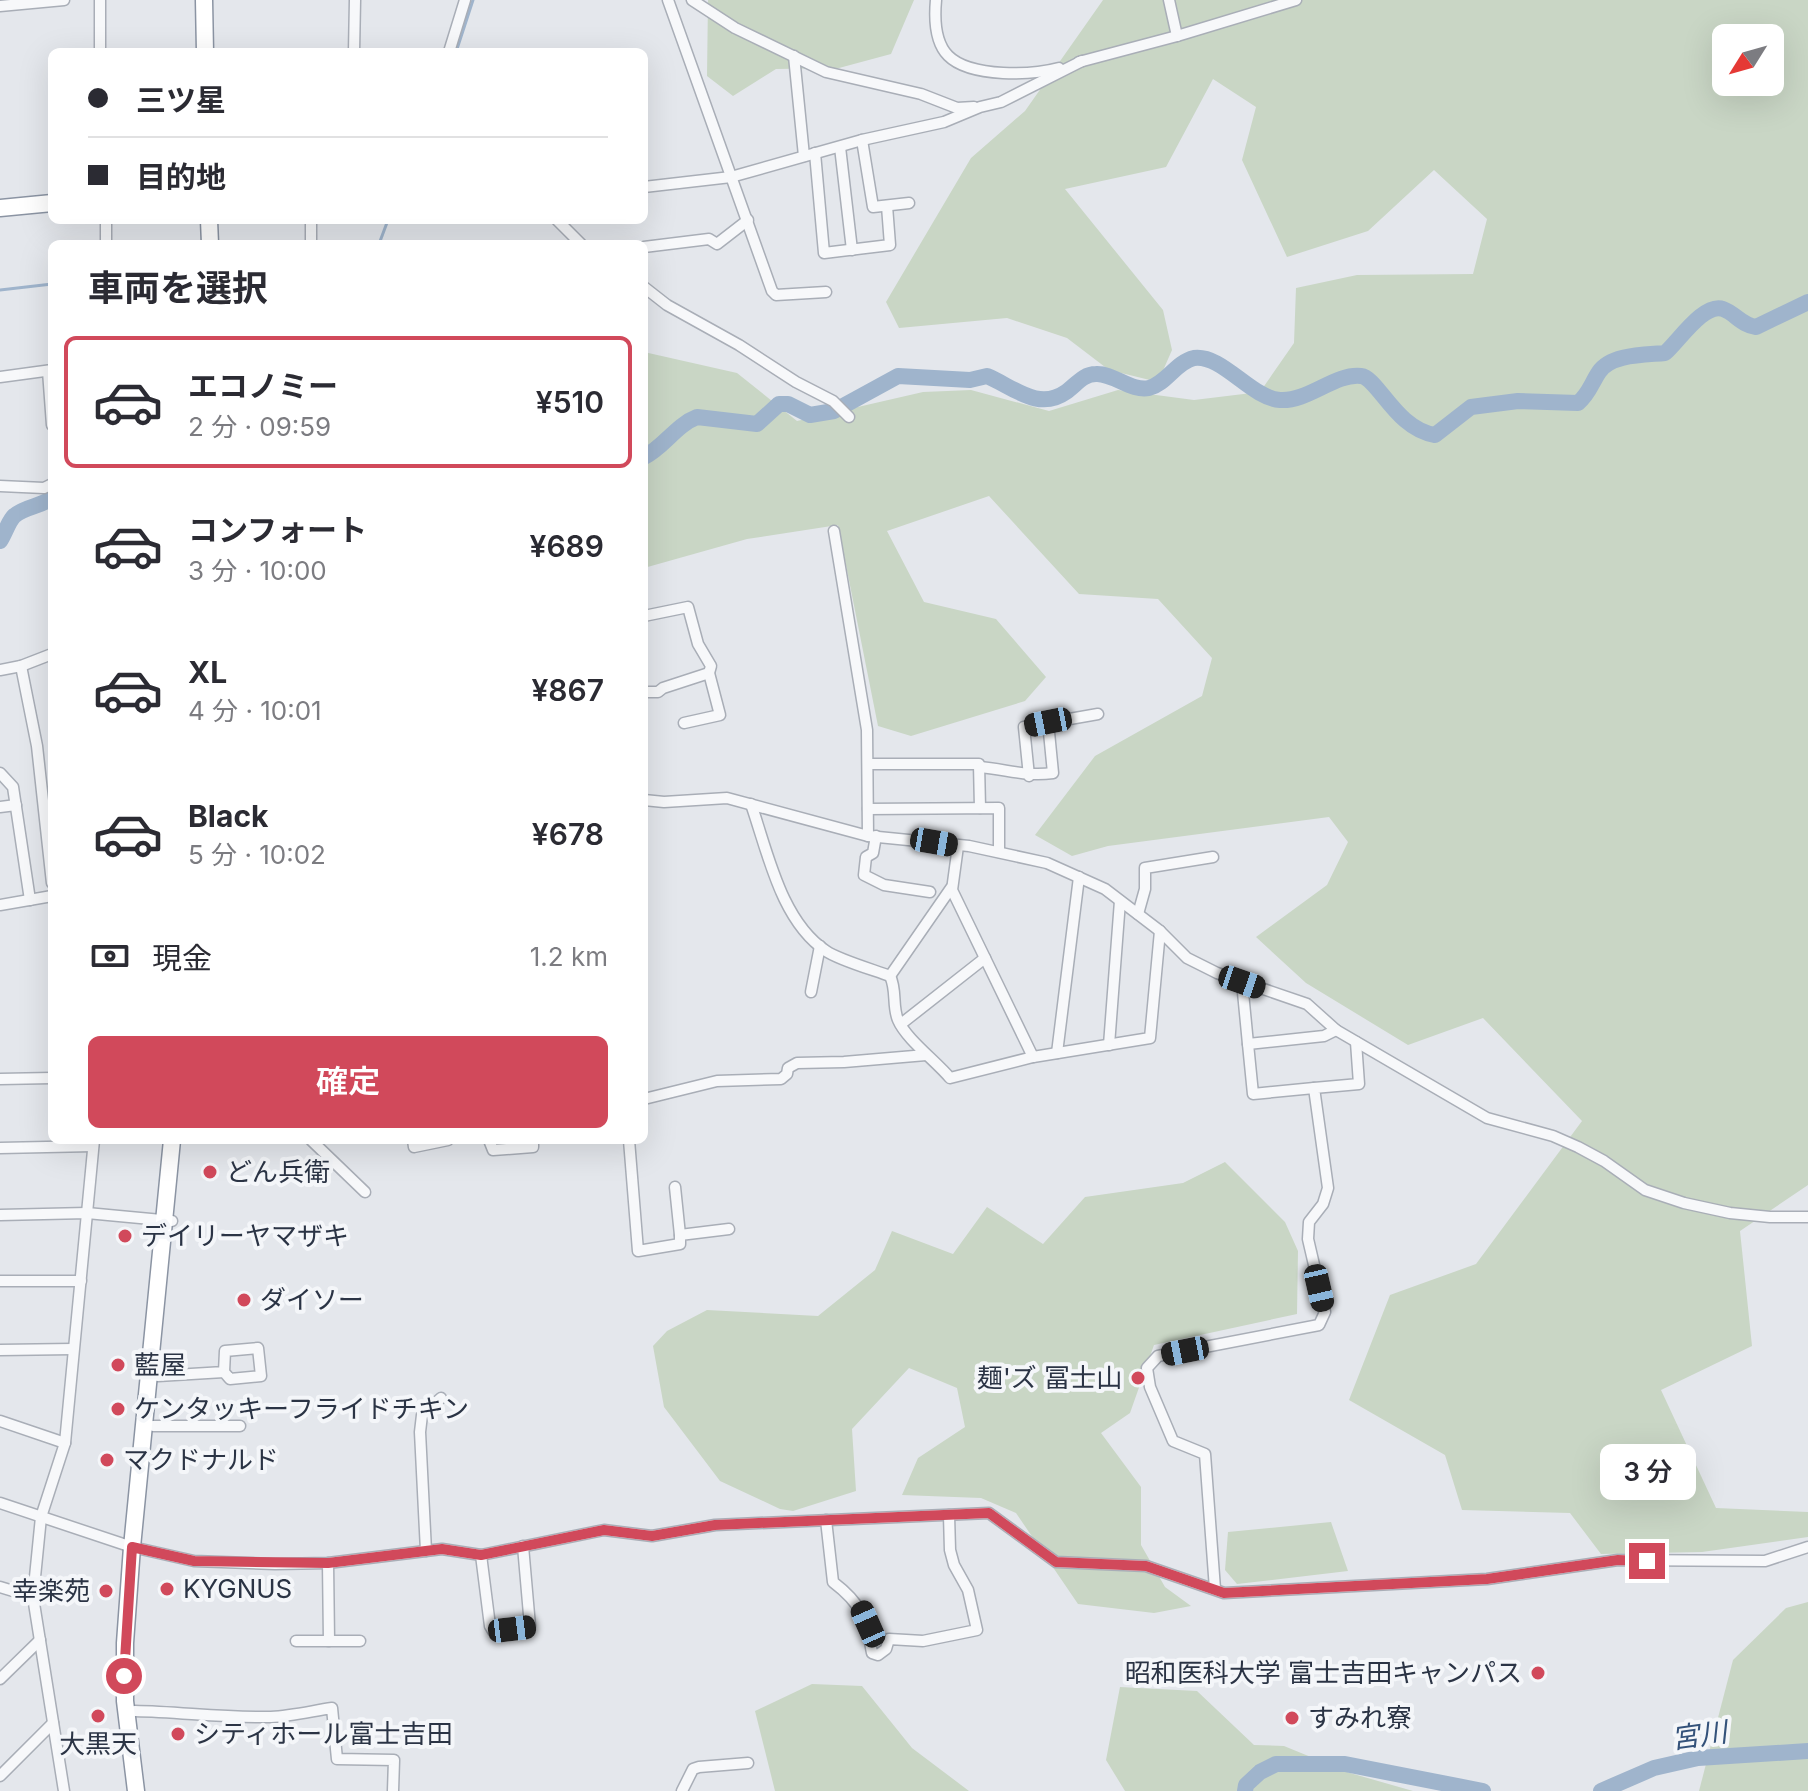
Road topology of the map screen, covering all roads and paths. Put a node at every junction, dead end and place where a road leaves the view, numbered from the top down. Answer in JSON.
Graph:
{"nodes":[{"id":1,"x":64,"y":0,"type":"edge"},
{"id":2,"x":100,"y":0,"type":"edge"},
{"id":3,"x":204,"y":0,"type":"edge"},
{"id":4,"x":355,"y":0,"type":"edge"},
{"id":5,"x":465,"y":0,"type":"edge"},
{"id":6,"x":668,"y":0,"type":"edge"},
{"id":7,"x":692,"y":0,"type":"edge"},
{"id":8,"x":936,"y":0,"type":"edge"},
{"id":9,"x":1169,"y":0,"type":"edge"},
{"id":10,"x":1296,"y":0,"type":"edge"},
{"id":11,"x":0,"y":6,"type":"edge"},
{"id":12,"x":1177,"y":36,"type":"junction"},
{"id":13,"x":100,"y":48,"type":"edge"},
{"id":14,"x":205,"y":48,"type":"edge"},
{"id":15,"x":354,"y":48,"type":"edge"},
{"id":16,"x":450,"y":48,"type":"edge"},
{"id":17,"x":794,"y":56,"type":"junction"},
{"id":18,"x":1082,"y":61,"type":"junction"},
{"id":19,"x":980,"y":107,"type":"junction"},
{"id":20,"x":862,"y":140,"type":"junction"},
{"id":21,"x":840,"y":147,"type":"junction"},
{"id":22,"x":810,"y":154,"type":"junction"},
{"id":23,"x":731,"y":177,"type":"junction"},
{"id":24,"x":648,"y":187,"type":"edge"},
{"id":25,"x":48,"y":203,"type":"edge"},
{"id":26,"x":909,"y":203,"type":"dead end"},
{"id":27,"x":887,"y":206,"type":"junction"},
{"id":28,"x":0,"y":208,"type":"edge"},
{"id":29,"x":748,"y":220,"type":"junction"},
{"id":30,"x":561,"y":224,"type":"edge"},
{"id":31,"x":577,"y":240,"type":"edge"},
{"id":32,"x":648,"y":247,"type":"edge"},
{"id":33,"x":852,"y":250,"type":"junction"},
{"id":34,"x":648,"y":290,"type":"edge"},
{"id":35,"x":826,"y":292,"type":"dead end"},
{"id":36,"x":48,"y":370,"type":"edge"},
{"id":37,"x":0,"y":377,"type":"edge"},
{"id":38,"x":849,"y":417,"type":"dead end"},
{"id":39,"x":0,"y":486,"type":"edge"},
{"id":40,"x":48,"y":486,"type":"edge"},
{"id":41,"x":834,"y":531,"type":"dead end"},
{"id":42,"x":648,"y":615,"type":"edge"},
{"id":43,"x":48,"y":656,"type":"edge"},
{"id":44,"x":21,"y":666,"type":"junction"},
{"id":45,"x":0,"y":670,"type":"edge"},
{"id":46,"x":709,"y":673,"type":"junction"},
{"id":47,"x":648,"y":692,"type":"edge"},
{"id":48,"x":1098,"y":714,"type":"dead end"},
{"id":49,"x":1048,"y":722,"type":"junction"},
{"id":50,"x":684,"y":723,"type":"dead end"},
{"id":51,"x":868,"y":764,"type":"junction"},
{"id":52,"x":979,"y":767,"type":"junction"},
{"id":53,"x":0,"y":773,"type":"edge"},
{"id":54,"x":1029,"y":776,"type":"junction"},
{"id":55,"x":648,"y":800,"type":"edge"},
{"id":56,"x":751,"y":804,"type":"junction"},
{"id":57,"x":16,"y":805,"type":"junction"},
{"id":58,"x":0,"y":807,"type":"edge"},
{"id":59,"x":980,"y":808,"type":"junction"},
{"id":60,"x":868,"y":809,"type":"junction"},
{"id":61,"x":872,"y":836,"type":"junction"},
{"id":62,"x":48,"y":846,"type":"edge"},
{"id":63,"x":958,"y":846,"type":"junction"},
{"id":64,"x":999,"y":852,"type":"junction"},
{"id":65,"x":1213,"y":857,"type":"dead end"},
{"id":66,"x":1079,"y":877,"type":"junction"},
{"id":67,"x":951,"y":888,"type":"junction"},
{"id":68,"x":930,"y":892,"type":"dead end"},
{"id":69,"x":48,"y":897,"type":"edge"},
{"id":70,"x":30,"y":900,"type":"junction"},
{"id":71,"x":1120,"y":901,"type":"junction"},
{"id":72,"x":0,"y":905,"type":"edge"},
{"id":73,"x":1138,"y":914,"type":"junction"},
{"id":74,"x":1160,"y":931,"type":"junction"},
{"id":75,"x":820,"y":946,"type":"junction"},
{"id":76,"x":985,"y":958,"type":"junction"},
{"id":77,"x":890,"y":976,"type":"junction"},
{"id":78,"x":1242,"y":982,"type":"junction"},
{"id":79,"x":811,"y":992,"type":"dead end"},
{"id":80,"x":901,"y":1024,"type":"junction"},
{"id":81,"x":1336,"y":1030,"type":"junction"},
{"id":82,"x":1356,"y":1042,"type":"junction"},
{"id":83,"x":1248,"y":1044,"type":"junction"},
{"id":84,"x":1109,"y":1045,"type":"junction"},
{"id":85,"x":1057,"y":1053,"type":"junction"},
{"id":86,"x":926,"y":1055,"type":"junction"},
{"id":87,"x":1033,"y":1057,"type":"junction"},
{"id":88,"x":48,"y":1078,"type":"edge"},
{"id":89,"x":0,"y":1079,"type":"edge"},
{"id":90,"x":1314,"y":1088,"type":"junction"},
{"id":91,"x":648,"y":1098,"type":"edge"},
{"id":92,"x":75,"y":1144,"type":"edge"},
{"id":93,"x":94,"y":1144,"type":"edge"},
{"id":94,"x":172,"y":1144,"type":"edge"},
{"id":95,"x":179,"y":1144,"type":"edge"},
{"id":96,"x":315,"y":1144,"type":"edge"},
{"id":97,"x":491,"y":1144,"type":"edge"},
{"id":98,"x":533,"y":1144,"type":"edge"},
{"id":99,"x":629,"y":1144,"type":"edge"},
{"id":100,"x":0,"y":1148,"type":"edge"},
{"id":101,"x":675,"y":1187,"type":"dead end"},
{"id":102,"x":365,"y":1192,"type":"dead end"},
{"id":103,"x":87,"y":1213,"type":"junction"},
{"id":104,"x":0,"y":1215,"type":"edge"},
{"id":105,"x":1808,"y":1217,"type":"edge"},
{"id":106,"x":168,"y":1221,"type":"junction"},
{"id":107,"x":729,"y":1229,"type":"dead end"},
{"id":108,"x":680,"y":1235,"type":"junction"},
{"id":109,"x":0,"y":1281,"type":"edge"},
{"id":110,"x":81,"y":1281,"type":"junction"},
{"id":111,"x":73,"y":1349,"type":"junction"},
{"id":112,"x":0,"y":1350,"type":"edge"},
{"id":113,"x":224,"y":1372,"type":"dead end"},
{"id":114,"x":158,"y":1376,"type":"junction"},
{"id":115,"x":441,"y":1398,"type":"dead end"},
{"id":116,"x":0,"y":1421,"type":"edge"},
{"id":117,"x":153,"y":1426,"type":"junction"},
{"id":118,"x":240,"y":1426,"type":"dead end"},
{"id":119,"x":65,"y":1443,"type":"junction"},
{"id":120,"x":0,"y":1503,"type":"edge"},
{"id":121,"x":949,"y":1515,"type":"junction"},
{"id":122,"x":41,"y":1517,"type":"junction"},
{"id":123,"x":826,"y":1520,"type":"junction"},
{"id":124,"x":523,"y":1546,"type":"junction"},
{"id":125,"x":1808,"y":1547,"type":"edge"},
{"id":126,"x":136,"y":1548,"type":"junction"},
{"id":127,"x":426,"y":1551,"type":"junction"},
{"id":128,"x":481,"y":1555,"type":"junction"},
{"id":129,"x":328,"y":1563,"type":"junction"},
{"id":130,"x":0,"y":1587,"type":"edge"},
{"id":131,"x":1215,"y":1589,"type":"junction"},
{"id":132,"x":33,"y":1597,"type":"junction"},
{"id":133,"x":40,"y":1640,"type":"junction"},
{"id":134,"x":296,"y":1641,"type":"dead end"},
{"id":135,"x":329,"y":1641,"type":"junction"},
{"id":136,"x":360,"y":1641,"type":"dead end"},
{"id":137,"x":0,"y":1679,"type":"edge"},
{"id":138,"x":135,"y":1711,"type":"junction"},
{"id":139,"x":53,"y":1723,"type":"junction"},
{"id":140,"x":748,"y":1763,"type":"dead end"},
{"id":141,"x":0,"y":1776,"type":"edge"},
{"id":142,"x":64,"y":1791,"type":"edge"},
{"id":143,"x":136,"y":1791,"type":"edge"},
{"id":144,"x":146,"y":1791,"type":"edge"},
{"id":145,"x":393,"y":1791,"type":"edge"},
{"id":146,"x":682,"y":1791,"type":"edge"}],
"edges":[{"from":1,"to":11,"type":"street"},
{"from":2,"to":13,"type":"street"},
{"from":3,"to":14,"type":"highway"},
{"from":4,"to":15,"type":"street"},
{"from":5,"to":16,"type":"street"},
{"from":6,"to":23,"type":"street"},
{"from":7,"to":17,"type":"street"},
{"from":8,"to":18,"type":"street"},
{"from":9,"to":12,"type":"street"},
{"from":10,"to":12,"type":"street"},
{"from":12,"to":18,"type":"street"},
{"from":17,"to":19,"type":"street"},
{"from":17,"to":22,"type":"street"},
{"from":18,"to":19,"type":"street"},
{"from":19,"to":20,"type":"street"},
{"from":20,"to":21,"type":"street"},
{"from":20,"to":27,"type":"street"},
{"from":21,"to":22,"type":"street"},
{"from":21,"to":33,"type":"street"},
{"from":22,"to":23,"type":"street"},
{"from":22,"to":33,"type":"street"},
{"from":23,"to":24,"type":"street"},
{"from":23,"to":29,"type":"street"},
{"from":25,"to":28,"type":"highway"},
{"from":26,"to":27,"type":"street"},
{"from":27,"to":33,"type":"street"},
{"from":29,"to":32,"type":"street"},
{"from":29,"to":35,"type":"street"},
{"from":30,"to":31,"type":"street"},
{"from":34,"to":38,"type":"street"},
{"from":36,"to":37,"type":"street"},
{"from":39,"to":40,"type":"street"},
{"from":41,"to":51,"type":"street"},
{"from":42,"to":46,"type":"street"},
{"from":43,"to":44,"type":"street"},
{"from":44,"to":45,"type":"street"},
{"from":44,"to":62,"type":"street"},
{"from":46,"to":47,"type":"street"},
{"from":46,"to":50,"type":"street"},
{"from":48,"to":49,"type":"street"},
{"from":49,"to":54,"type":"street"},
{"from":49,"to":54,"type":"street"},
{"from":51,"to":52,"type":"street"},
{"from":51,"to":60,"type":"street"},
{"from":52,"to":54,"type":"street"},
{"from":52,"to":59,"type":"street"},
{"from":53,"to":57,"type":"street"},
{"from":55,"to":56,"type":"street"},
{"from":56,"to":61,"type":"street"},
{"from":56,"to":75,"type":"street"},
{"from":57,"to":58,"type":"street"},
{"from":57,"to":70,"type":"street"},
{"from":59,"to":60,"type":"street"},
{"from":59,"to":64,"type":"street"},
{"from":60,"to":61,"type":"street"},
{"from":61,"to":63,"type":"street"},
{"from":61,"to":68,"type":"street"},
{"from":63,"to":64,"type":"street"},
{"from":63,"to":67,"type":"street"},
{"from":64,"to":66,"type":"street"},
{"from":65,"to":73,"type":"street"},
{"from":66,"to":71,"type":"street"},
{"from":66,"to":85,"type":"street"},
{"from":67,"to":76,"type":"street"},
{"from":67,"to":77,"type":"street"},
{"from":69,"to":70,"type":"street"},
{"from":70,"to":72,"type":"street"},
{"from":71,"to":73,"type":"street"},
{"from":71,"to":84,"type":"street"},
{"from":73,"to":74,"type":"street"},
{"from":74,"to":78,"type":"street"},
{"from":74,"to":84,"type":"street"},
{"from":75,"to":77,"type":"street"},
{"from":75,"to":79,"type":"street"},
{"from":76,"to":80,"type":"street"},
{"from":76,"to":87,"type":"street"},
{"from":77,"to":80,"type":"street"},
{"from":78,"to":81,"type":"street"},
{"from":78,"to":83,"type":"street"},
{"from":80,"to":86,"type":"street"},
{"from":81,"to":82,"type":"street"},
{"from":81,"to":83,"type":"street"},
{"from":82,"to":90,"type":"street"},
{"from":82,"to":105,"type":"street"},
{"from":83,"to":90,"type":"street"},
{"from":84,"to":85,"type":"street"},
{"from":85,"to":87,"type":"street"},
{"from":86,"to":87,"type":"street"},
{"from":86,"to":91,"type":"street"},
{"from":88,"to":89,"type":"street"},
{"from":90,"to":131,"type":"street"},
{"from":92,"to":100,"type":"street"},
{"from":93,"to":103,"type":"street"},
{"from":94,"to":106,"type":"highway"},
{"from":95,"to":106,"type":"highway"},
{"from":96,"to":102,"type":"street"},
{"from":97,"to":98,"type":"street"},
{"from":99,"to":108,"type":"street"},
{"from":101,"to":108,"type":"street"},
{"from":103,"to":104,"type":"street"},
{"from":103,"to":106,"type":"street"},
{"from":103,"to":110,"type":"street"},
{"from":106,"to":114,"type":"highway"},
{"from":106,"to":126,"type":"highway"},
{"from":107,"to":108,"type":"street"},
{"from":109,"to":110,"type":"street"},
{"from":110,"to":111,"type":"street"},
{"from":111,"to":112,"type":"street"},
{"from":111,"to":119,"type":"street"},
{"from":113,"to":114,"type":"street"},
{"from":114,"to":117,"type":"highway"},
{"from":115,"to":127,"type":"street"},
{"from":116,"to":119,"type":"street"},
{"from":117,"to":118,"type":"street"},
{"from":117,"to":126,"type":"highway"},
{"from":119,"to":122,"type":"street"},
{"from":120,"to":122,"type":"street"},
{"from":121,"to":123,"type":"street"},
{"from":121,"to":123,"type":"street"},
{"from":121,"to":131,"type":"street"},
{"from":122,"to":126,"type":"street"},
{"from":122,"to":132,"type":"street"},
{"from":123,"to":124,"type":"street"},
{"from":124,"to":128,"type":"street"},
{"from":124,"to":128,"type":"street"},
{"from":125,"to":131,"type":"street"},
{"from":126,"to":129,"type":"street"},
{"from":126,"to":138,"type":"highway"},
{"from":126,"to":143,"type":"highway"},
{"from":127,"to":128,"type":"street"},
{"from":127,"to":129,"type":"street"},
{"from":129,"to":135,"type":"street"},
{"from":130,"to":132,"type":"street"},
{"from":132,"to":133,"type":"street"},
{"from":133,"to":137,"type":"street"},
{"from":133,"to":139,"type":"street"},
{"from":134,"to":135,"type":"street"},
{"from":135,"to":136,"type":"street"},
{"from":138,"to":144,"type":"highway"},
{"from":138,"to":145,"type":"street"},
{"from":139,"to":141,"type":"street"},
{"from":139,"to":142,"type":"street"},
{"from":140,"to":146,"type":"street"}]}
